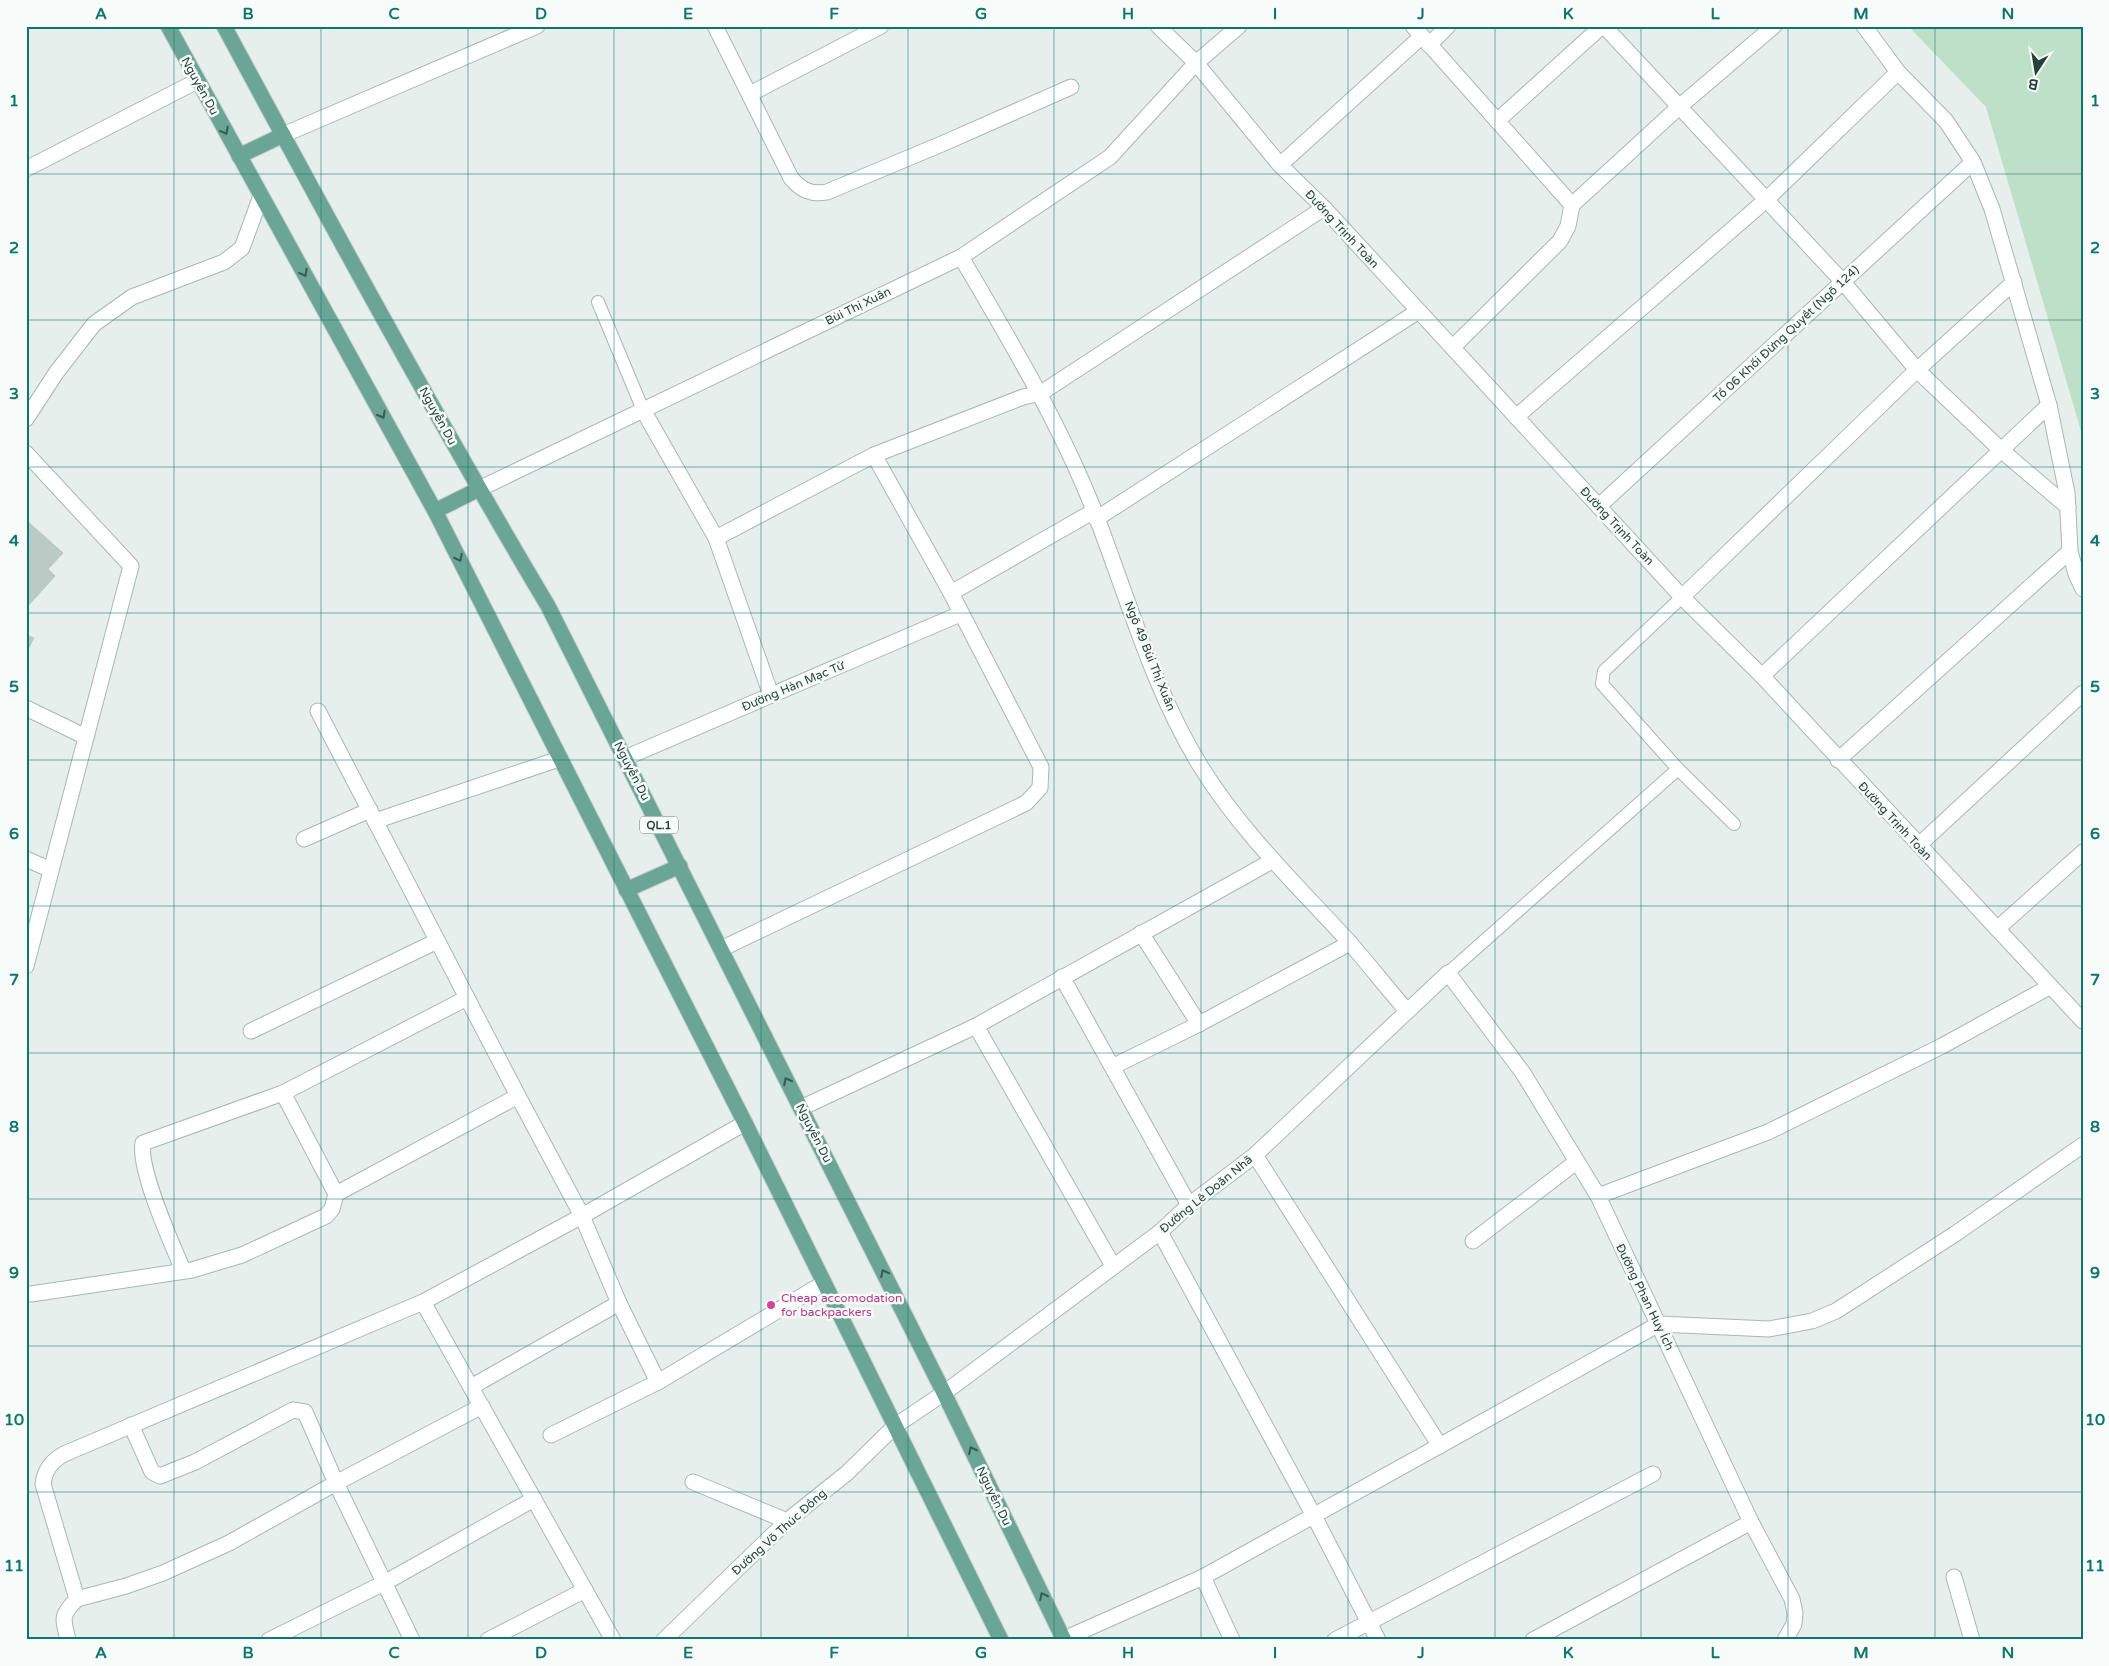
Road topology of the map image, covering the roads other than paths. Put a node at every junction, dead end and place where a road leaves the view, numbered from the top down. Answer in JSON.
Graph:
{"nodes":[{"id":1,"x":168,"y":26,"type":"edge"},
{"id":2,"x":224,"y":26,"type":"edge"},
{"id":3,"x":537,"y":26,"type":"edge"},
{"id":4,"x":715,"y":26,"type":"edge"},
{"id":5,"x":881,"y":26,"type":"edge"},
{"id":6,"x":1158,"y":26,"type":"edge"},
{"id":7,"x":1239,"y":26,"type":"edge"},
{"id":8,"x":1448,"y":26,"type":"edge"},
{"id":9,"x":1603,"y":26,"type":"edge"},
{"id":10,"x":1774,"y":26,"type":"edge"},
{"id":11,"x":1864,"y":26,"type":"edge"},
{"id":12,"x":1421,"y":36,"type":"edge"},
{"id":13,"x":1196,"y":63,"type":"junction"},
{"id":14,"x":1898,"y":72,"type":"junction"},
{"id":15,"x":197,"y":81,"type":"junction"},
{"id":16,"x":1071,"y":86,"type":"dead end"},
{"id":17,"x":750,"y":94,"type":"junction"},
{"id":18,"x":1679,"y":107,"type":"junction"},
{"id":19,"x":1497,"y":121,"type":"junction"},
{"id":20,"x":282,"y":134,"type":"junction"},
{"id":21,"x":239,"y":156,"type":"junction"},
{"id":22,"x":1973,"y":162,"type":"junction"},
{"id":23,"x":28,"y":165,"type":"edge"},
{"id":24,"x":1280,"y":165,"type":"junction"},
{"id":25,"x":262,"y":196,"type":"junction"},
{"id":26,"x":1766,"y":200,"type":"junction"},
{"id":27,"x":1572,"y":205,"type":"junction"},
{"id":28,"x":1324,"y":208,"type":"junction"},
{"id":29,"x":961,"y":257,"type":"junction"},
{"id":30,"x":1843,"y":282,"type":"junction"},
{"id":31,"x":2014,"y":282,"type":"junction"},
{"id":32,"x":598,"y":302,"type":"dead end"},
{"id":33,"x":1417,"y":312,"type":"junction"},
{"id":34,"x":1453,"y":347,"type":"junction"},
{"id":35,"x":1917,"y":370,"type":"junction"},
{"id":36,"x":1041,"y":393,"type":"junction"},
{"id":37,"x":2049,"y":405,"type":"junction"},
{"id":38,"x":643,"y":410,"type":"junction"},
{"id":39,"x":1516,"y":417,"type":"junction"},
{"id":40,"x":26,"y":419,"type":"edge"},
{"id":41,"x":2001,"y":450,"type":"junction"},
{"id":42,"x":26,"y":453,"type":"edge"},
{"id":43,"x":874,"y":456,"type":"junction"},
{"id":44,"x":479,"y":489,"type":"junction"},
{"id":45,"x":1599,"y":506,"type":"junction"},
{"id":46,"x":2068,"y":507,"type":"junction"},
{"id":47,"x":435,"y":511,"type":"junction"},
{"id":48,"x":1095,"y":515,"type":"junction"},
{"id":49,"x":716,"y":538,"type":"junction"},
{"id":50,"x":2070,"y":550,"type":"junction"},
{"id":51,"x":2083,"y":589,"type":"edge"},
{"id":52,"x":951,"y":593,"type":"junction"},
{"id":53,"x":1682,"y":597,"type":"junction"},
{"id":54,"x":960,"y":614,"type":"junction"},
{"id":55,"x":1762,"y":676,"type":"junction"},
{"id":56,"x":2083,"y":693,"type":"edge"},
{"id":57,"x":771,"y":695,"type":"junction"},
{"id":58,"x":26,"y":708,"type":"edge"},
{"id":59,"x":318,"y":711,"type":"dead end"},
{"id":60,"x":86,"y":737,"type":"junction"},
{"id":61,"x":626,"y":758,"type":"junction"},
{"id":62,"x":559,"y":759,"type":"junction"},
{"id":63,"x":1838,"y":760,"type":"junction"},
{"id":64,"x":1678,"y":769,"type":"junction"},
{"id":65,"x":373,"y":816,"type":"junction"},
{"id":66,"x":1734,"y":824,"type":"dead end"},
{"id":67,"x":304,"y":840,"type":"dead end"},
{"id":68,"x":1919,"y":846,"type":"junction"},
{"id":69,"x":2083,"y":852,"type":"edge"},
{"id":70,"x":26,"y":859,"type":"edge"},
{"id":71,"x":1272,"y":861,"type":"junction"},
{"id":72,"x":680,"y":866,"type":"junction"},
{"id":73,"x":51,"y":870,"type":"junction"},
{"id":74,"x":626,"y":890,"type":"junction"},
{"id":75,"x":1997,"y":929,"type":"junction"},
{"id":76,"x":1141,"y":933,"type":"junction"},
{"id":77,"x":437,"y":940,"type":"junction"},
{"id":78,"x":1350,"y":944,"type":"junction"},
{"id":79,"x":721,"y":949,"type":"junction"},
{"id":80,"x":26,"y":966,"type":"edge"},
{"id":81,"x":1448,"y":973,"type":"junction"},
{"id":82,"x":1062,"y":977,"type":"junction"},
{"id":83,"x":2049,"y":987,"type":"junction"},
{"id":84,"x":466,"y":998,"type":"junction"},
{"id":85,"x":1407,"y":1011,"type":"junction"},
{"id":86,"x":2082,"y":1019,"type":"edge"},
{"id":87,"x":1199,"y":1024,"type":"junction"},
{"id":88,"x":976,"y":1026,"type":"junction"},
{"id":89,"x":251,"y":1031,"type":"dead end"},
{"id":90,"x":1112,"y":1067,"type":"junction"},
{"id":91,"x":283,"y":1093,"type":"junction"},
{"id":92,"x":518,"y":1096,"type":"junction"},
{"id":93,"x":801,"y":1108,"type":"junction"},
{"id":94,"x":745,"y":1123,"type":"junction"},
{"id":95,"x":2083,"y":1146,"type":"edge"},
{"id":96,"x":1254,"y":1155,"type":"junction"},
{"id":97,"x":1576,"y":1162,"type":"junction"},
{"id":98,"x":336,"y":1194,"type":"junction"},
{"id":99,"x":1598,"y":1196,"type":"junction"},
{"id":100,"x":1189,"y":1205,"type":"junction"},
{"id":101,"x":582,"y":1216,"type":"junction"},
{"id":102,"x":1160,"y":1232,"type":"junction"},
{"id":103,"x":1473,"y":1241,"type":"dead end"},
{"id":104,"x":1113,"y":1266,"type":"junction"},
{"id":105,"x":183,"y":1270,"type":"junction"},
{"id":106,"x":824,"y":1283,"type":"junction"},
{"id":107,"x":32,"y":1294,"type":"dead end"},
{"id":108,"x":423,"y":1302,"type":"junction"},
{"id":109,"x":619,"y":1303,"type":"junction"},
{"id":110,"x":1659,"y":1324,"type":"junction"},
{"id":111,"x":658,"y":1382,"type":"junction"},
{"id":112,"x":471,"y":1387,"type":"junction"},
{"id":113,"x":944,"y":1393,"type":"junction"},
{"id":114,"x":482,"y":1406,"type":"junction"},
{"id":115,"x":131,"y":1425,"type":"junction"},
{"id":116,"x":895,"y":1426,"type":"junction"},
{"id":117,"x":551,"y":1435,"type":"dead end"},
{"id":118,"x":1440,"y":1446,"type":"junction"},
{"id":119,"x":1653,"y":1474,"type":"dead end"},
{"id":120,"x":693,"y":1482,"type":"dead end"},
{"id":121,"x":336,"y":1483,"type":"junction"},
{"id":122,"x":534,"y":1498,"type":"junction"},
{"id":123,"x":1314,"y":1516,"type":"junction"},
{"id":124,"x":787,"y":1521,"type":"junction"},
{"id":125,"x":1751,"y":1522,"type":"junction"},
{"id":126,"x":1954,"y":1576,"type":"dead end"},
{"id":127,"x":1203,"y":1577,"type":"junction"},
{"id":128,"x":386,"y":1582,"type":"junction"},
{"id":129,"x":585,"y":1590,"type":"junction"},
{"id":130,"x":77,"y":1599,"type":"junction"},
{"id":131,"x":1368,"y":1623,"type":"junction"},
{"id":132,"x":68,"y":1640,"type":"edge"},
{"id":133,"x":269,"y":1640,"type":"edge"},
{"id":134,"x":412,"y":1640,"type":"edge"},
{"id":135,"x":488,"y":1640,"type":"edge"},
{"id":136,"x":613,"y":1640,"type":"edge"},
{"id":137,"x":664,"y":1640,"type":"edge"},
{"id":138,"x":1001,"y":1640,"type":"edge"},
{"id":139,"x":1064,"y":1640,"type":"edge"},
{"id":140,"x":1232,"y":1640,"type":"edge"},
{"id":141,"x":1334,"y":1640,"type":"edge"},
{"id":142,"x":1378,"y":1640,"type":"edge"},
{"id":143,"x":1533,"y":1640,"type":"edge"},
{"id":144,"x":1785,"y":1640,"type":"edge"},
{"id":145,"x":1972,"y":1640,"type":"edge"}],
"edges":[{"from":1,"to":15,"type":"main road","name":"Nguyễn Du"},
{"from":2,"to":20,"type":"main road","name":"Nguyễn Du","number":"QL.1"},
{"from":3,"to":20,"type":"street"},
{"from":4,"to":17,"type":"street"},
{"from":5,"to":17,"type":"street"},
{"from":6,"to":13,"type":"street","name":"Đường Trịnh Toàn"},
{"from":7,"to":13,"type":"street","name":"Bùi Thị Xuân"},
{"from":8,"to":12,"type":"street"},
{"from":9,"to":18,"type":"street"},
{"from":9,"to":19,"type":"street"},
{"from":10,"to":18,"type":"street"},
{"from":11,"to":14,"type":"street"},
{"from":12,"to":19,"type":"street"},
{"from":12,"to":24,"type":"street"},
{"from":13,"to":24,"type":"street","name":"Đường Trịnh Toàn"},
{"from":13,"to":29,"type":"street","name":"Bùi Thị Xuân"},
{"from":14,"to":22,"type":"street"},
{"from":14,"to":26,"type":"street"},
{"from":15,"to":21,"type":"main road","name":"Nguyễn Du","one_way":true},
{"from":15,"to":23,"type":"street"},
{"from":16,"to":17,"type":"street"},
{"from":18,"to":26,"type":"street"},
{"from":18,"to":27,"type":"street"},
{"from":19,"to":27,"type":"street"},
{"from":20,"to":21,"type":"main road"},
{"from":20,"to":44,"type":"main road","name":"Nguyễn Du","number":"QL.1"},
{"from":21,"to":25,"type":"main road","name":"Nguyễn Du"},
{"from":22,"to":30,"type":"street","name":"Tổ 06 Khối Đừng Quyềt (Ngõ 124)"},
{"from":22,"to":31,"type":"street"},
{"from":24,"to":28,"type":"street","name":"Đường Trịnh Toàn"},
{"from":25,"to":40,"type":"street"},
{"from":25,"to":47,"type":"main road","name":"Nguyễn Du","one_way":true},
{"from":26,"to":30,"type":"street"},
{"from":26,"to":39,"type":"street"},
{"from":27,"to":34,"type":"street"},
{"from":28,"to":33,"type":"street","name":"Đường Trịnh Toàn"},
{"from":28,"to":36,"type":"street"},
{"from":29,"to":36,"type":"street","name":"Ngõ 49 Bùi Thị Xuân"},
{"from":29,"to":38,"type":"street","name":"Bùi Thị Xuân"},
{"from":30,"to":35,"type":"street"},
{"from":30,"to":45,"type":"street","name":"Tổ 06 Khối Đừng Quyềt (Ngõ 124)"},
{"from":31,"to":35,"type":"street"},
{"from":31,"to":37,"type":"street"},
{"from":32,"to":38,"type":"lane"},
{"from":33,"to":34,"type":"street","name":"Đường Trịnh Toàn"},
{"from":33,"to":48,"type":"street"},
{"from":34,"to":39,"type":"street","name":"Đường Trịnh Toàn"},
{"from":35,"to":41,"type":"street"},
{"from":35,"to":53,"type":"street"},
{"from":36,"to":43,"type":"street"},
{"from":36,"to":48,"type":"street","name":"Ngõ 49 Bùi Thị Xuân"},
{"from":37,"to":41,"type":"street"},
{"from":37,"to":46,"type":"street"},
{"from":38,"to":44,"type":"street","name":"Bùi Thị Xuân"},
{"from":38,"to":49,"type":"street"},
{"from":39,"to":45,"type":"street","name":"Đường Trịnh Toàn"},
{"from":41,"to":46,"type":"street"},
{"from":41,"to":55,"type":"street"},
{"from":42,"to":60,"type":"street"},
{"from":43,"to":49,"type":"street"},
{"from":43,"to":52,"type":"street"},
{"from":44,"to":47,"type":"main road"},
{"from":44,"to":61,"type":"main road","name":"Nguyễn Du","number":"QL.1"},
{"from":45,"to":53,"type":"street","name":"Đường Trịnh Toàn"},
{"from":46,"to":50,"type":"street"},
{"from":47,"to":62,"type":"main road","name":"Nguyễn Du","one_way":true},
{"from":48,"to":52,"type":"street"},
{"from":48,"to":71,"type":"street","name":"Ngõ 49 Bùi Thị Xuân"},
{"from":49,"to":57,"type":"street"},
{"from":50,"to":51,"type":"street"},
{"from":50,"to":63,"type":"street"},
{"from":52,"to":54,"type":"street"},
{"from":53,"to":55,"type":"street","name":"Đường Trịnh Toàn"},
{"from":53,"to":64,"type":"lane"},
{"from":54,"to":57,"type":"street","name":"Đường Hàn Mạc Tử"},
{"from":54,"to":79,"type":"street"},
{"from":55,"to":63,"type":"street","name":"Đường Trịnh Toàn"},
{"from":56,"to":68,"type":"street"},
{"from":57,"to":61,"type":"street","name":"Đường Hàn Mạc Tử"},
{"from":58,"to":60,"type":"street"},
{"from":59,"to":65,"type":"street"},
{"from":60,"to":73,"type":"street"},
{"from":61,"to":72,"type":"main road","name":"Nguyễn Du","number":"QL.1"},
{"from":62,"to":65,"type":"street"},
{"from":62,"to":74,"type":"main road","name":"Nguyễn Du"},
{"from":63,"to":68,"type":"street","name":"Đường Trịnh Toàn"},
{"from":64,"to":66,"type":"lane"},
{"from":64,"to":81,"type":"lane"},
{"from":65,"to":67,"type":"street"},
{"from":65,"to":77,"type":"street"},
{"from":68,"to":75,"type":"street","name":"Đường Trịnh Toàn"},
{"from":69,"to":75,"type":"street"},
{"from":70,"to":73,"type":"street"},
{"from":71,"to":76,"type":"street"},
{"from":71,"to":78,"type":"street","name":"Ngõ 49 Bùi Thị Xuân"},
{"from":72,"to":74,"type":"main road"},
{"from":72,"to":79,"type":"main road","name":"Nguyễn Du","number":"QL.1"},
{"from":73,"to":80,"type":"street"},
{"from":74,"to":94,"type":"main road","name":"Nguyễn Du"},
{"from":75,"to":83,"type":"street","name":"Đường Trịnh Toàn"},
{"from":76,"to":82,"type":"street"},
{"from":76,"to":87,"type":"street"},
{"from":77,"to":84,"type":"street"},
{"from":77,"to":89,"type":"street"},
{"from":78,"to":85,"type":"street","name":"Ngõ 49 Bùi Thị Xuân"},
{"from":78,"to":87,"type":"street"},
{"from":93,"to":79,"type":"main road","name":"Nguyễn Du","number":"QL.1","one_way":true},
{"from":81,"to":85,"type":"street","name":"Đường Lê Doãn Nhã"},
{"from":81,"to":97,"type":"street","name":"Đường Phan Huy Ích"},
{"from":82,"to":88,"type":"street"},
{"from":82,"to":90,"type":"street"},
{"from":83,"to":86,"type":"street","name":"Đường Trịnh Toàn"},
{"from":83,"to":99,"type":"street"},
{"from":84,"to":91,"type":"street"},
{"from":84,"to":92,"type":"street"},
{"from":85,"to":96,"type":"street","name":"Đường Lê Doãn Nhã"},
{"from":87,"to":90,"type":"street"},
{"from":88,"to":93,"type":"street"},
{"from":88,"to":104,"type":"street"},
{"from":90,"to":100,"type":"street"},
{"from":91,"to":98,"type":"street"},
{"from":91,"to":105,"type":"street"},
{"from":92,"to":98,"type":"street"},
{"from":92,"to":101,"type":"street"},
{"from":113,"to":93,"type":"main road","name":"Nguyễn Du","number":"QL.1","one_way":true},
{"from":94,"to":101,"type":"street"},
{"from":94,"to":106,"type":"main road","name":"Nguyễn Du"},
{"from":95,"to":110,"type":"street"},
{"from":96,"to":100,"type":"street","name":"Đường Lê Doãn Nhã"},
{"from":96,"to":118,"type":"street"},
{"from":97,"to":99,"type":"street","name":"Đường Phan Huy Ích"},
{"from":97,"to":103,"type":"street"},
{"from":98,"to":105,"type":"street"},
{"from":99,"to":110,"type":"street","name":"Đường Phan Huy Ích"},
{"from":100,"to":102,"type":"street","name":"Đường Lê Doãn Nhã"},
{"from":101,"to":108,"type":"street"},
{"from":101,"to":109,"type":"street"},
{"from":102,"to":104,"type":"street","name":"Đường Lê Doãn Nhã"},
{"from":102,"to":123,"type":"street"},
{"from":104,"to":113,"type":"street","name":"Đường Lê Doãn Nhã"},
{"from":105,"to":107,"type":"street"},
{"from":106,"to":111,"type":"street"},
{"from":106,"to":116,"type":"main road","name":"Nguyễn Du"},
{"from":108,"to":112,"type":"street"},
{"from":108,"to":115,"type":"street"},
{"from":109,"to":111,"type":"street"},
{"from":109,"to":112,"type":"street"},
{"from":110,"to":118,"type":"street"},
{"from":110,"to":125,"type":"street","name":"Đường Phan Huy Ích"},
{"from":111,"to":117,"type":"street"},
{"from":112,"to":114,"type":"street"},
{"from":113,"to":116,"type":"street","name":"Đường Võ Thúc Đồng"},
{"from":139,"to":113,"type":"main road","name":"Nguyễn Du","number":"QL.1","one_way":true},
{"from":114,"to":121,"type":"street"},
{"from":114,"to":122,"type":"street"},
{"from":115,"to":121,"type":"street"},
{"from":115,"to":130,"type":"street"},
{"from":116,"to":124,"type":"street","name":"Đường Võ Thúc Đồng"},
{"from":116,"to":138,"type":"main road","name":"Nguyễn Du"},
{"from":118,"to":123,"type":"street"},
{"from":119,"to":131,"type":"street"},
{"from":120,"to":124,"type":"street"},
{"from":121,"to":128,"type":"street"},
{"from":121,"to":130,"type":"street"},
{"from":122,"to":128,"type":"street"},
{"from":122,"to":129,"type":"street"},
{"from":123,"to":127,"type":"street"},
{"from":123,"to":131,"type":"street"},
{"from":124,"to":137,"type":"street","name":"Đường Võ Thúc Đồng"},
{"from":125,"to":143,"type":"street"},
{"from":125,"to":144,"type":"street","name":"Đường Phan Huy Ích"},
{"from":126,"to":145,"type":"street"},
{"from":127,"to":139,"type":"street"},
{"from":127,"to":140,"type":"street"},
{"from":128,"to":133,"type":"street"},
{"from":128,"to":134,"type":"street"},
{"from":129,"to":135,"type":"street"},
{"from":129,"to":136,"type":"street"},
{"from":130,"to":132,"type":"street"},
{"from":131,"to":141,"type":"street"},
{"from":131,"to":142,"type":"street"}]}
